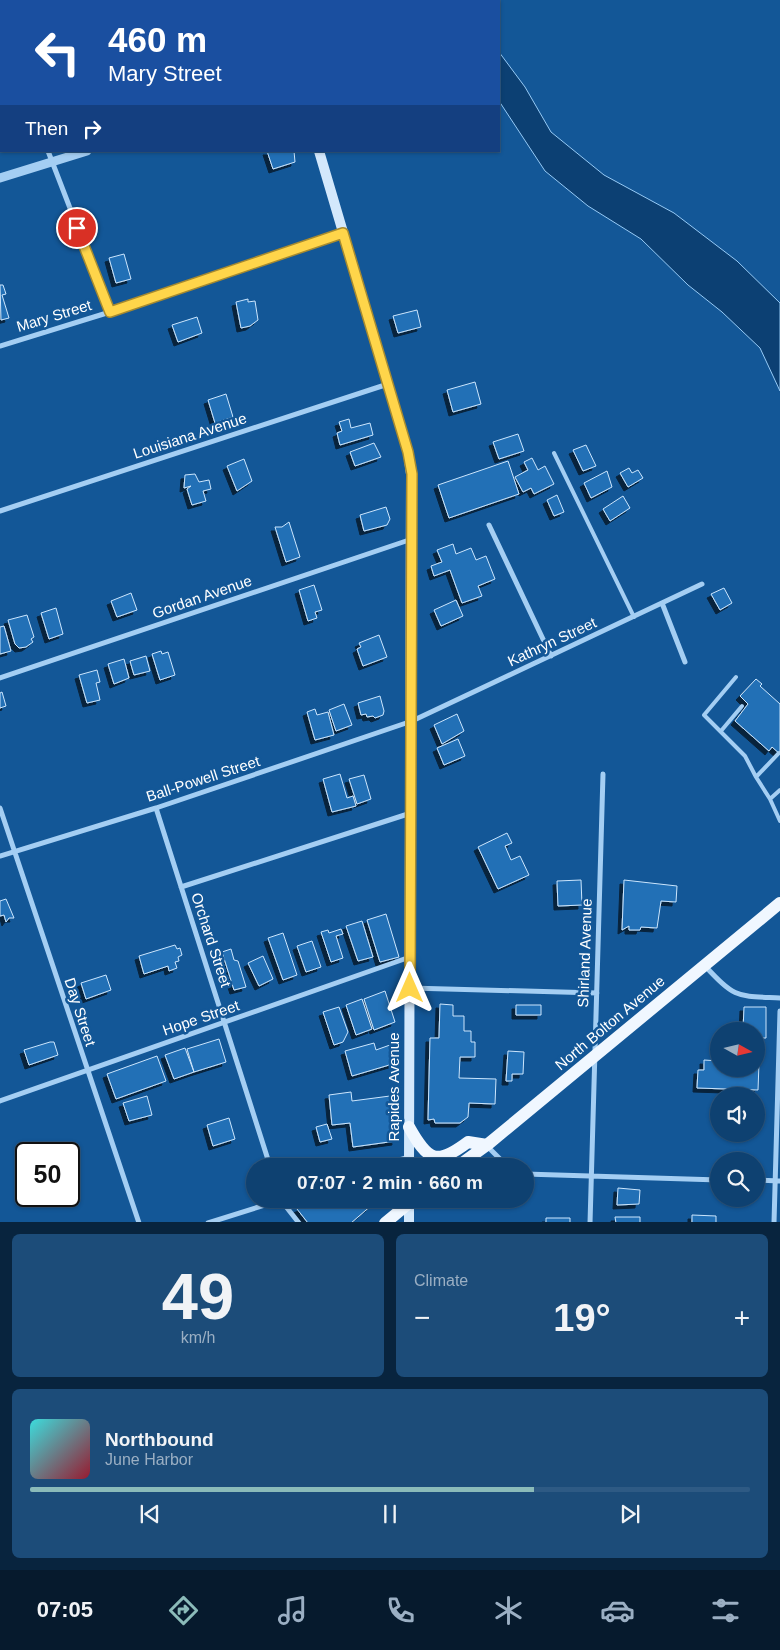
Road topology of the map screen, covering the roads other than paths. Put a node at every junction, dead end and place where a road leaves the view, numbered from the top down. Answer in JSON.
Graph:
{"nodes":[{"id":1,"x":48,"y":152,"type":"edge"},
{"id":2,"x":84,"y":152,"type":"edge"},
{"id":3,"x":318,"y":152,"type":"edge"},
{"id":4,"x":51,"y":162,"type":"junction"},
{"id":5,"x":0,"y":178,"type":"edge"},
{"id":6,"x":343,"y":233,"type":"junction"},
{"id":7,"x":110,"y":312,"type":"junction"},
{"id":8,"x":0,"y":346,"type":"edge"},
{"id":9,"x":388,"y":384,"type":"junction"},
{"id":10,"x":554,"y":453,"type":"dead end"},
{"id":11,"x":0,"y":511,"type":"edge"},
{"id":12,"x":489,"y":525,"type":"dead end"},
{"id":13,"x":412,"y":539,"type":"junction"},
{"id":14,"x":702,"y":584,"type":"dead end"},
{"id":15,"x":662,"y":603,"type":"junction"},
{"id":16,"x":634,"y":617,"type":"junction"},
{"id":17,"x":551,"y":656,"type":"junction"},
{"id":18,"x":685,"y":662,"type":"dead end"},
{"id":19,"x":736,"y":677,"type":"dead end"},
{"id":20,"x":0,"y":678,"type":"edge"},
{"id":21,"x":742,"y":706,"type":"dead end"},
{"id":22,"x":412,"y":721,"type":"junction"},
{"id":23,"x":721,"y":732,"type":"junction"},
{"id":24,"x":779,"y":753,"type":"edge"},
{"id":25,"x":603,"y":774,"type":"dead end"},
{"id":26,"x":756,"y":777,"type":"junction"},
{"id":27,"x":780,"y":790,"type":"edge"},
{"id":28,"x":770,"y":799,"type":"junction"},
{"id":29,"x":0,"y":808,"type":"edge"},
{"id":30,"x":156,"y":808,"type":"junction"},
{"id":31,"x":412,"y":812,"type":"junction"},
{"id":32,"x":780,"y":821,"type":"edge"},
{"id":33,"x":14,"y":851,"type":"junction"},
{"id":34,"x":0,"y":856,"type":"edge"},
{"id":35,"x":181,"y":887,"type":"junction"},
{"id":36,"x":780,"y":903,"type":"edge"},
{"id":37,"x":410,"y":957,"type":"junction"},
{"id":38,"x":705,"y":965,"type":"junction"},
{"id":39,"x":410,"y":988,"type":"junction"},
{"id":40,"x":597,"y":993,"type":"junction"},
{"id":41,"x":780,"y":998,"type":"edge"},
{"id":42,"x":780,"y":1011,"type":"edge"},
{"id":43,"x":224,"y":1023,"type":"junction"},
{"id":44,"x":595,"y":1056,"type":"junction"},
{"id":45,"x":86,"y":1072,"type":"junction"},
{"id":46,"x":0,"y":1101,"type":"edge"},
{"id":47,"x":409,"y":1127,"type":"junction"},
{"id":48,"x":487,"y":1145,"type":"junction"},
{"id":49,"x":267,"y":1158,"type":"edge"},
{"id":50,"x":409,"y":1158,"type":"edge"},
{"id":51,"x":469,"y":1158,"type":"edge"},
{"id":52,"x":500,"y":1158,"type":"edge"},
{"id":53,"x":534,"y":1174,"type":"edge"},
{"id":54,"x":591,"y":1177,"type":"junction"},
{"id":55,"x":710,"y":1180,"type":"edge"},
{"id":56,"x":765,"y":1180,"type":"edge"},
{"id":57,"x":778,"y":1181,"type":"edge"},
{"id":58,"x":252,"y":1208,"type":"edge"},
{"id":59,"x":288,"y":1208,"type":"edge"},
{"id":60,"x":401,"y":1208,"type":"edge"},
{"id":61,"x":410,"y":1208,"type":"edge"},
{"id":62,"x":138,"y":1222,"type":"edge"},
{"id":63,"x":208,"y":1222,"type":"edge"},
{"id":64,"x":299,"y":1222,"type":"edge"},
{"id":65,"x":386,"y":1222,"type":"edge"},
{"id":66,"x":409,"y":1222,"type":"edge"},
{"id":67,"x":590,"y":1222,"type":"edge"},
{"id":68,"x":774,"y":1222,"type":"edge"}],
"edges":[{"from":1,"to":4,"type":"street"},
{"from":2,"to":4,"type":"street"},
{"from":3,"to":6,"type":"main road","name":"Rapides Avenue"},
{"from":4,"to":5,"type":"street"},
{"from":4,"to":7,"type":"street"},
{"from":6,"to":7,"type":"street","name":"Mary Street"},
{"from":6,"to":9,"type":"main road","name":"Rapides Avenue"},
{"from":7,"to":8,"type":"street","name":"Mary Street"},
{"from":9,"to":11,"type":"street","name":"Louisiana Avenue"},
{"from":9,"to":13,"type":"main road","name":"Rapides Avenue"},
{"from":10,"to":16,"type":"lane"},
{"from":12,"to":17,"type":"street"},
{"from":13,"to":20,"type":"street","name":"Gordan Avenue"},
{"from":13,"to":22,"type":"main road","name":"Rapides Avenue"},
{"from":14,"to":15,"type":"street","name":"Kathryn Street"},
{"from":15,"to":16,"type":"street","name":"Kathryn Street"},
{"from":15,"to":18,"type":"street"},
{"from":16,"to":17,"type":"street","name":"Kathryn Street"},
{"from":17,"to":22,"type":"street","name":"Kathryn Street"},
{"from":19,"to":23,"type":"lane"},
{"from":21,"to":23,"type":"lane"},
{"from":22,"to":30,"type":"street","name":"Ball-Powell Street"},
{"from":22,"to":31,"type":"main road","name":"Rapides Avenue"},
{"from":23,"to":26,"type":"lane"},
{"from":24,"to":26,"type":"lane"},
{"from":25,"to":40,"type":"street","name":"Shirland Avenue"},
{"from":26,"to":28,"type":"lane"},
{"from":27,"to":28,"type":"lane"},
{"from":28,"to":32,"type":"lane"},
{"from":29,"to":33,"type":"street","name":"Day Street"},
{"from":30,"to":33,"type":"street","name":"Ball-Powell Street"},
{"from":30,"to":35,"type":"street","name":"Orchard Street"},
{"from":31,"to":35,"type":"street"},
{"from":31,"to":37,"type":"main road","name":"Rapides Avenue"},
{"from":33,"to":34,"type":"street","name":"Ball-Powell Street"},
{"from":33,"to":45,"type":"street","name":"Day Street"},
{"from":35,"to":43,"type":"street","name":"Orchard Street"},
{"from":36,"to":38,"type":"main road","name":"North Bolton Avenue"},
{"from":37,"to":39,"type":"main road","name":"Rapides Avenue"},
{"from":37,"to":43,"type":"street","name":"Hope Street"},
{"from":38,"to":41,"type":"street"},
{"from":38,"to":44,"type":"main road","name":"North Bolton Avenue"},
{"from":39,"to":40,"type":"street"},
{"from":39,"to":47,"type":"main road","name":"Rapides Avenue"},
{"from":40,"to":44,"type":"street","name":"Shirland Avenue"},
{"from":42,"to":57,"type":"street"},
{"from":43,"to":45,"type":"street","name":"Hope Street"},
{"from":43,"to":49,"type":"street","name":"Orchard Street"},
{"from":44,"to":48,"type":"main road","name":"North Bolton Avenue"},
{"from":44,"to":54,"type":"street","name":"Shirland Avenue"},
{"from":45,"to":46,"type":"street","name":"Hope Street"},
{"from":45,"to":62,"type":"street","name":"Day Street"},
{"from":47,"to":48,"type":"main road"},
{"from":47,"to":50,"type":"main road","name":"Rapides Avenue"},
{"from":48,"to":51,"type":"main road","name":"North Bolton Avenue"},
{"from":48,"to":52,"type":"street"},
{"from":53,"to":54,"type":"street"},
{"from":54,"to":55,"type":"street"},
{"from":54,"to":67,"type":"street","name":"Shirland Avenue"},
{"from":56,"to":57,"type":"street"},
{"from":57,"to":68,"type":"street"},
{"from":58,"to":63,"type":"street"},
{"from":59,"to":64,"type":"street"},
{"from":60,"to":65,"type":"main road"},
{"from":61,"to":66,"type":"main road"}]}
